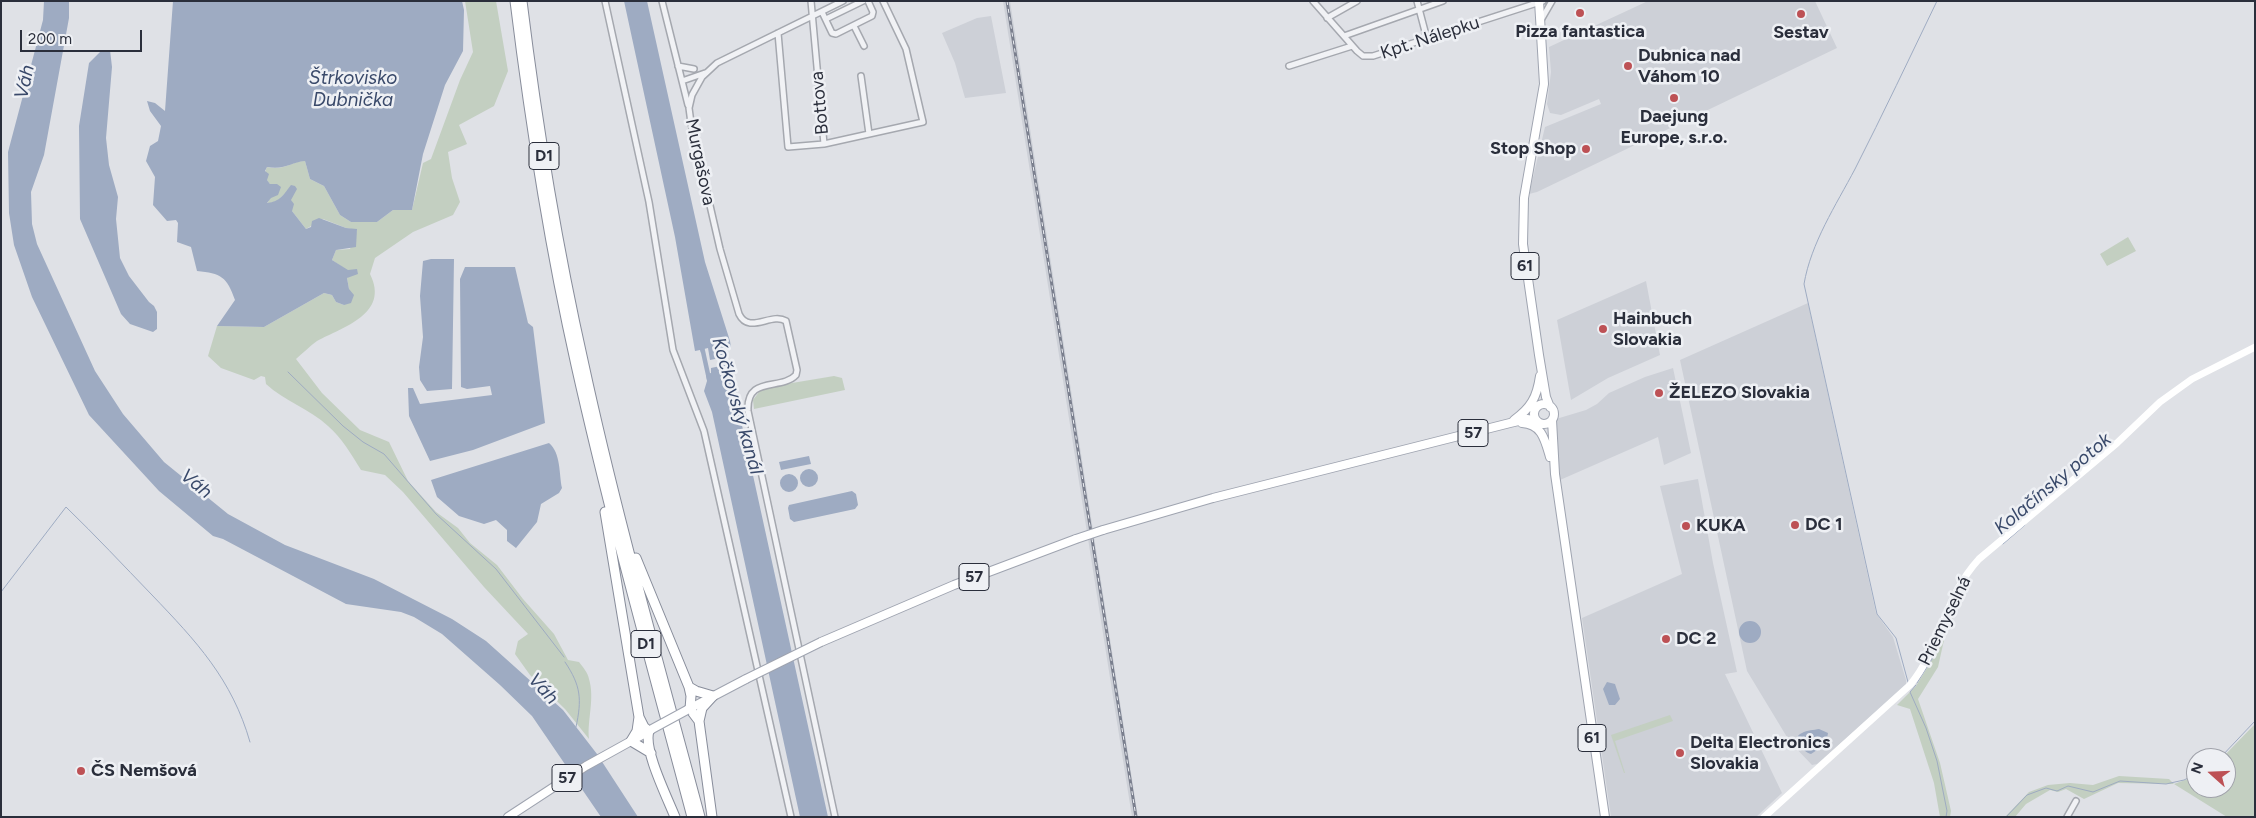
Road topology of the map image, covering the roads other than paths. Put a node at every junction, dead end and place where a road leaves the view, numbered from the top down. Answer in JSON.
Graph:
{"nodes":[{"id":1,"x":515,"y":1,"type":"edge"},
{"id":2,"x":522,"y":1,"type":"edge"},
{"id":3,"x":604,"y":1,"type":"edge"},
{"id":4,"x":662,"y":1,"type":"edge"},
{"id":5,"x":811,"y":1,"type":"edge"},
{"id":6,"x":843,"y":1,"type":"edge"},
{"id":7,"x":863,"y":1,"type":"edge"},
{"id":8,"x":868,"y":1,"type":"edge"},
{"id":9,"x":882,"y":1,"type":"edge"},
{"id":10,"x":1313,"y":1,"type":"edge"},
{"id":11,"x":1357,"y":1,"type":"edge"},
{"id":12,"x":1417,"y":1,"type":"edge"},
{"id":13,"x":1443,"y":1,"type":"edge"},
{"id":14,"x":1530,"y":1,"type":"edge"},
{"id":15,"x":1552,"y":1,"type":"edge"},
{"id":16,"x":1540,"y":2,"type":"edge"},
{"id":17,"x":1523,"y":4,"type":"edge"},
{"id":18,"x":1420,"y":8,"type":"junction"},
{"id":19,"x":822,"y":12,"type":"junction"},
{"id":20,"x":813,"y":16,"type":"junction"},
{"id":21,"x":1327,"y":18,"type":"junction"},
{"id":22,"x":826,"y":19,"type":"junction"},
{"id":23,"x":1540,"y":21,"type":"junction"},
{"id":24,"x":854,"y":26,"type":"junction"},
{"id":25,"x":778,"y":33,"type":"junction"},
{"id":26,"x":1344,"y":36,"type":"junction"},
{"id":27,"x":1427,"y":39,"type":"junction"},
{"id":28,"x":864,"y":46,"type":"dead end"},
{"id":29,"x":1352,"y":46,"type":"junction"},
{"id":30,"x":678,"y":66,"type":"junction"},
{"id":31,"x":1289,"y":66,"type":"dead end"},
{"id":32,"x":694,"y":70,"type":"dead end"},
{"id":33,"x":705,"y":73,"type":"junction"},
{"id":34,"x":861,"y":76,"type":"dead end"},
{"id":35,"x":682,"y":81,"type":"junction"},
{"id":36,"x":689,"y":108,"type":"junction"},
{"id":37,"x":869,"y":134,"type":"junction"},
{"id":38,"x":824,"y":144,"type":"junction"},
{"id":39,"x":2255,"y":347,"type":"edge"},
{"id":40,"x":1541,"y":369,"type":"junction"},
{"id":41,"x":1543,"y":379,"type":"junction"},
{"id":42,"x":1537,"y":407,"type":"junction"},
{"id":43,"x":1550,"y":407,"type":"junction"},
{"id":44,"x":1552,"y":420,"type":"junction"},
{"id":45,"x":1539,"y":422,"type":"junction"},
{"id":46,"x":1510,"y":423,"type":"junction"},
{"id":47,"x":1553,"y":449,"type":"junction"},
{"id":48,"x":601,"y":472,"type":"junction"},
{"id":49,"x":1555,"y":474,"type":"junction"},
{"id":50,"x":620,"y":516,"type":"junction"},
{"id":51,"x":689,"y":687,"type":"junction"},
{"id":52,"x":713,"y":696,"type":"junction"},
{"id":53,"x":688,"y":709,"type":"junction"},
{"id":54,"x":639,"y":717,"type":"junction"},
{"id":55,"x":699,"y":721,"type":"junction"},
{"id":56,"x":651,"y":730,"type":"junction"},
{"id":57,"x":629,"y":742,"type":"junction"},
{"id":58,"x":651,"y":753,"type":"junction"},
{"id":59,"x":2076,"y":801,"type":"dead end"},
{"id":60,"x":508,"y":817,"type":"edge"},
{"id":61,"x":675,"y":817,"type":"edge"},
{"id":62,"x":692,"y":817,"type":"edge"},
{"id":63,"x":700,"y":817,"type":"edge"},
{"id":64,"x":712,"y":817,"type":"edge"},
{"id":65,"x":791,"y":817,"type":"edge"},
{"id":66,"x":835,"y":817,"type":"edge"},
{"id":67,"x":1605,"y":817,"type":"edge"},
{"id":68,"x":1764,"y":817,"type":"edge"},
{"id":69,"x":2067,"y":817,"type":"edge"}],
"edges":[{"from":1,"to":48,"type":"highway","number":"D1"},
{"from":2,"to":50,"type":"highway","number":"D1"},
{"from":3,"to":65,"type":"street"},
{"from":4,"to":30,"type":"street"},
{"from":5,"to":20,"type":"street","name":"Bottova"},
{"from":6,"to":19,"type":"street","name":"Murgašova"},
{"from":7,"to":22,"type":"street"},
{"from":8,"to":24,"type":"street"},
{"from":9,"to":37,"type":"street"},
{"from":10,"to":21,"type":"street","name":"Kpt. Nálepku"},
{"from":11,"to":21,"type":"street"},
{"from":12,"to":18,"type":"street"},
{"from":13,"to":18,"type":"street"},
{"from":14,"to":17,"type":"street"},
{"from":15,"to":23,"type":"street"},
{"from":16,"to":17,"type":"street","name":"Kpt. Nálepku"},
{"from":16,"to":23,"type":"main road","number":"61"},
{"from":17,"to":27,"type":"street","name":"Kpt. Nálepku"},
{"from":18,"to":26,"type":"street"},
{"from":18,"to":27,"type":"street"},
{"from":19,"to":20,"type":"street","name":"Murgašova"},
{"from":19,"to":22,"type":"street"},
{"from":20,"to":25,"type":"street","name":"Murgašova"},
{"from":20,"to":38,"type":"street","name":"Bottova"},
{"from":21,"to":26,"type":"street","name":"Kpt. Nálepku"},
{"from":22,"to":24,"type":"street"},
{"from":23,"to":40,"type":"main road","number":"61"},
{"from":24,"to":28,"type":"street"},
{"from":25,"to":33,"type":"street","name":"Murgašova"},
{"from":25,"to":38,"type":"street","name":"Bottova"},
{"from":26,"to":29,"type":"street","name":"Kpt. Nálepku"},
{"from":27,"to":29,"type":"street","name":"Kpt. Nálepku"},
{"from":29,"to":31,"type":"street"},
{"from":30,"to":32,"type":"street"},
{"from":30,"to":35,"type":"street"},
{"from":33,"to":35,"type":"street"},
{"from":33,"to":36,"type":"street","name":"Murgašova"},
{"from":34,"to":37,"type":"street"},
{"from":35,"to":36,"type":"street"},
{"from":36,"to":66,"type":"street","name":"Murgašova"},
{"from":37,"to":38,"type":"street"},
{"from":39,"to":68,"type":"street","name":"Priemyselná"},
{"from":40,"to":41,"type":"main road","number":"61"},
{"from":40,"to":46,"type":"main road"},
{"from":41,"to":42,"type":"main road","number":"61"},
{"from":41,"to":43,"type":"main road","number":"61"},
{"from":42,"to":43,"type":"main road"},
{"from":42,"to":45,"type":"main road","number":"61"},
{"from":42,"to":46,"type":"main road","number":"57"},
{"from":43,"to":44,"type":"main road","number":"61"},
{"from":44,"to":45,"type":"main road"},
{"from":44,"to":47,"type":"main road","number":"61"},
{"from":45,"to":46,"type":"main road","number":"57"},
{"from":45,"to":47,"type":"main road","number":"61"},
{"from":46,"to":49,"type":"main road"},
{"from":46,"to":52,"type":"main road","number":"57","bridge":true},
{"from":47,"to":49,"type":"main road","number":"61"},
{"from":48,"to":54,"type":"highway"},
{"from":48,"to":62,"type":"highway","number":"D1"},
{"from":49,"to":67,"type":"main road","number":"61"},
{"from":50,"to":51,"type":"highway"},
{"from":50,"to":63,"type":"highway","number":"D1"},
{"from":51,"to":52,"type":"highway"},
{"from":51,"to":53,"type":"highway"},
{"from":52,"to":53,"type":"main road","number":"57"},
{"from":52,"to":55,"type":"highway"},
{"from":53,"to":55,"type":"highway"},
{"from":53,"to":56,"type":"main road","number":"57","bridge":true},
{"from":54,"to":56,"type":"highway"},
{"from":54,"to":57,"type":"highway"},
{"from":55,"to":64,"type":"highway"},
{"from":56,"to":57,"type":"main road","number":"57"},
{"from":56,"to":58,"type":"highway"},
{"from":57,"to":58,"type":"highway"},
{"from":57,"to":60,"type":"main road","number":"57"},
{"from":58,"to":61,"type":"highway"},
{"from":59,"to":69,"type":"street"}]}
